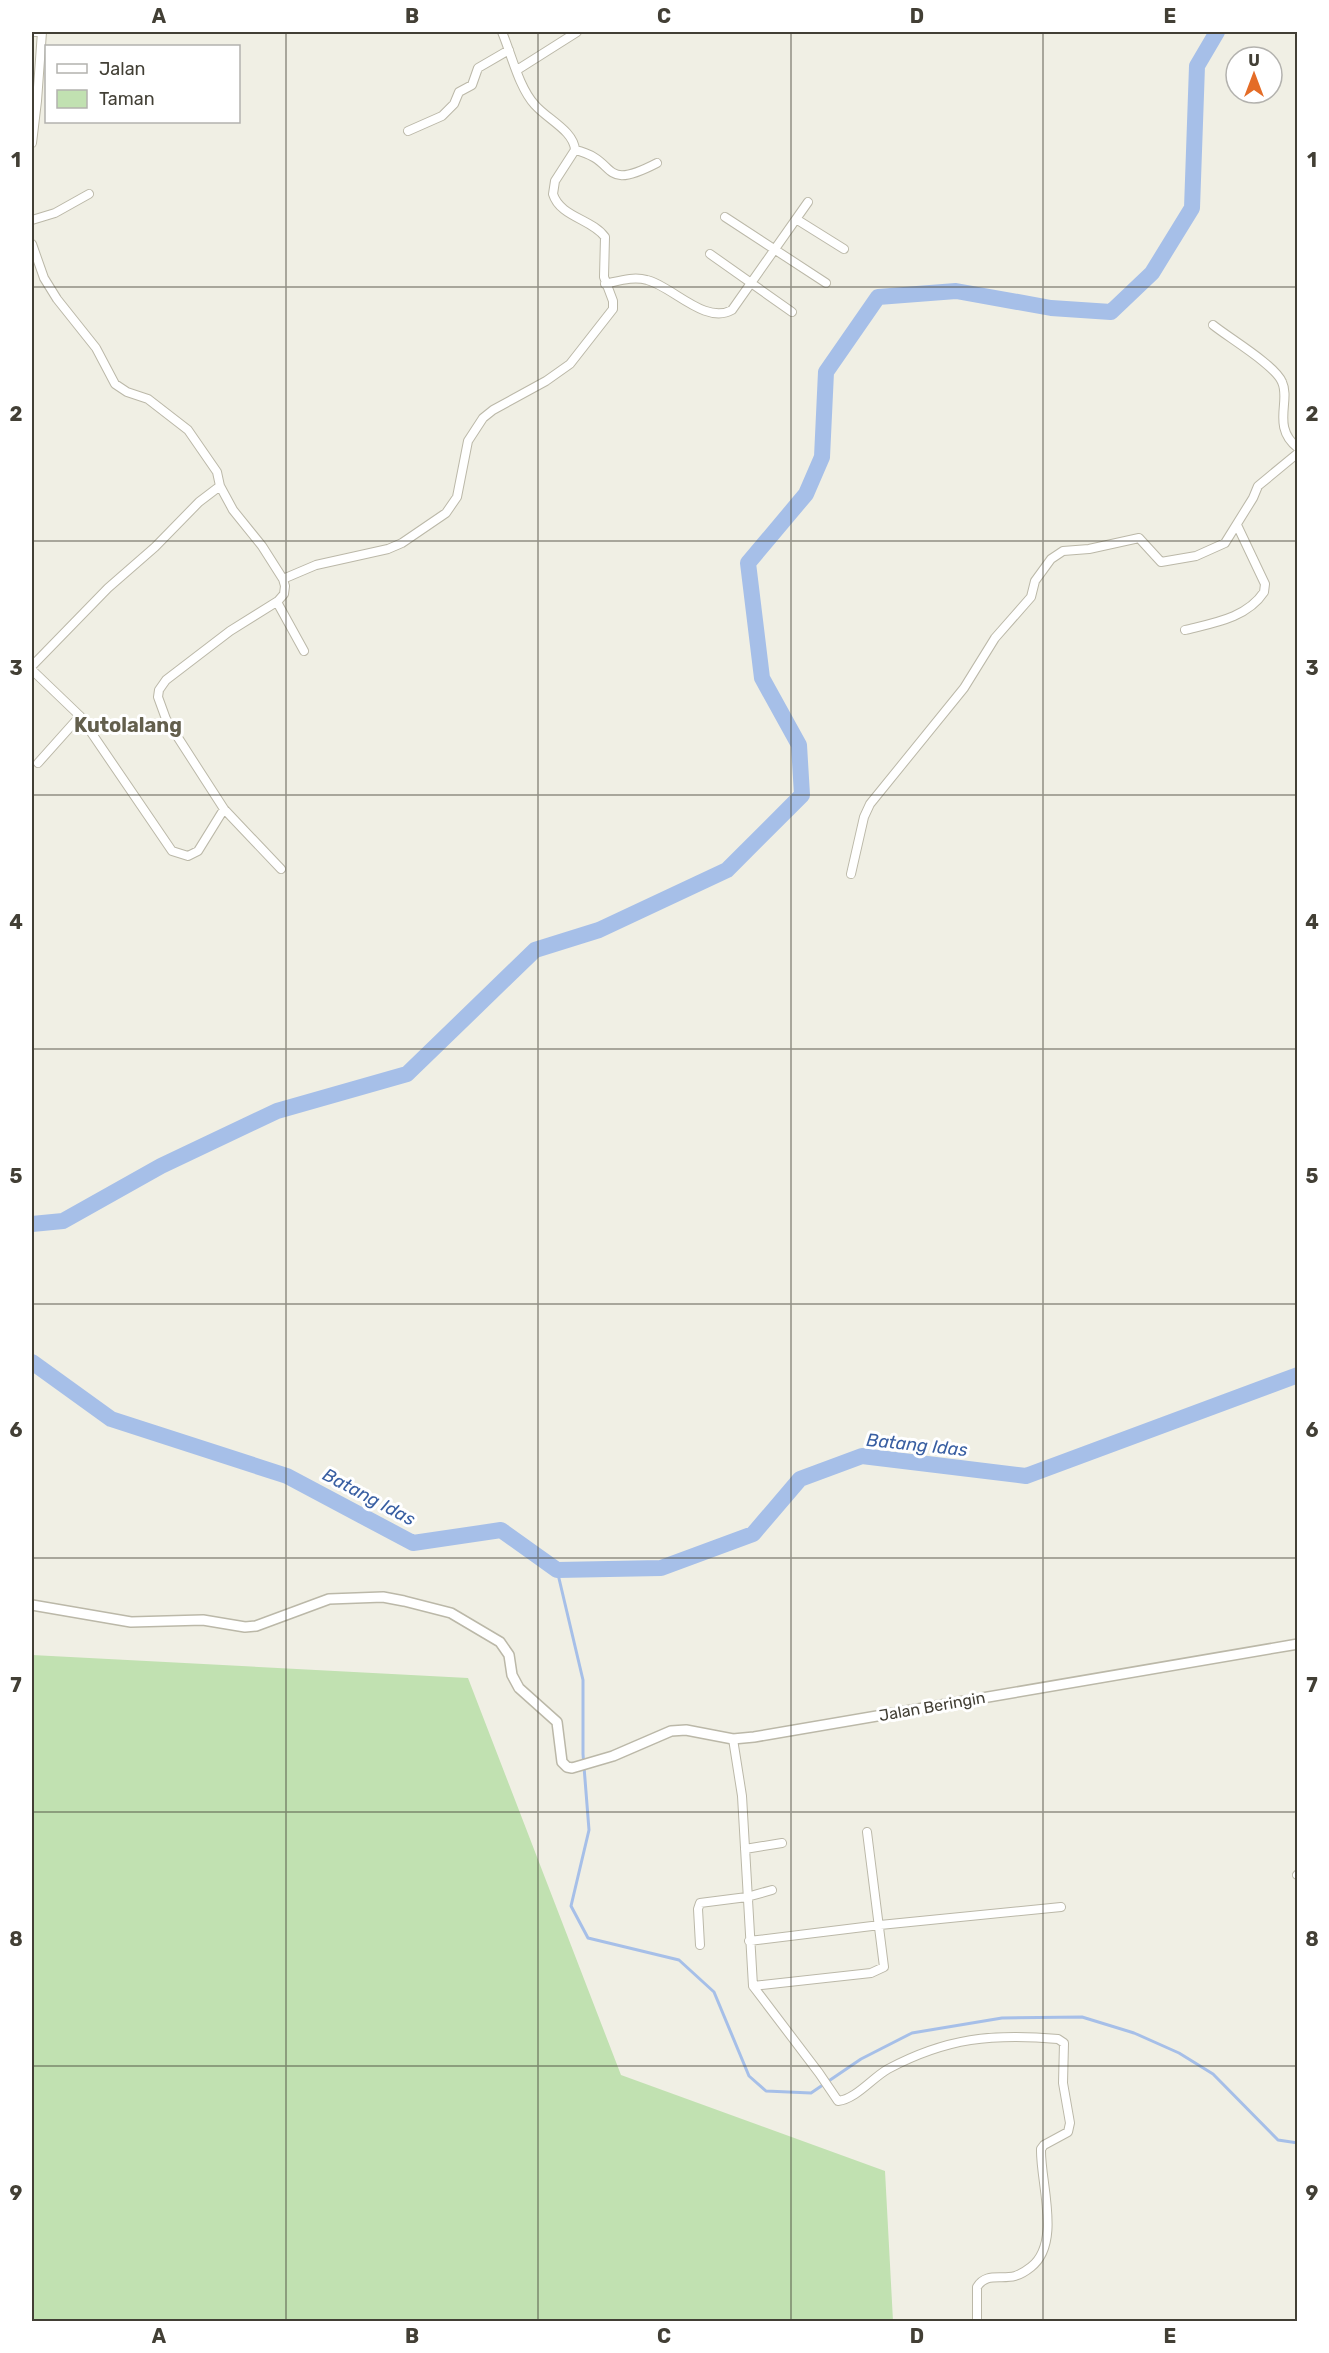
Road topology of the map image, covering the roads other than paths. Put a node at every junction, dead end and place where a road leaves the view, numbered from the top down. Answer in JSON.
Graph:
{"nodes":[{"id":1,"x":32,"y":32,"type":"edge"},
{"id":2,"x":42,"y":32,"type":"edge"},
{"id":3,"x":502,"y":32,"type":"edge"},
{"id":4,"x":577,"y":32,"type":"edge"},
{"id":5,"x":509,"y":50,"type":"junction"},
{"id":6,"x":517,"y":70,"type":"junction"},
{"id":7,"x":408,"y":131,"type":"dead end"},
{"id":8,"x":32,"y":143,"type":"edge"},
{"id":9,"x":575,"y":150,"type":"junction"},
{"id":10,"x":657,"y":163,"type":"dead end"},
{"id":11,"x":89,"y":194,"type":"dead end"},
{"id":12,"x":808,"y":202,"type":"dead end"},
{"id":13,"x":725,"y":217,"type":"dead end"},
{"id":14,"x":796,"y":219,"type":"junction"},
{"id":15,"x":32,"y":220,"type":"edge"},
{"id":16,"x":32,"y":244,"type":"edge"},
{"id":17,"x":774,"y":249,"type":"junction"},
{"id":18,"x":843,"y":249,"type":"dead end"},
{"id":19,"x":710,"y":254,"type":"dead end"},
{"id":20,"x":750,"y":283,"type":"junction"},
{"id":21,"x":826,"y":283,"type":"dead end"},
{"id":22,"x":605,"y":284,"type":"junction"},
{"id":23,"x":792,"y":312,"type":"dead end"},
{"id":24,"x":1213,"y":325,"type":"dead end"},
{"id":25,"x":1298,"y":451,"type":"edge"},
{"id":26,"x":220,"y":486,"type":"junction"},
{"id":27,"x":1237,"y":525,"type":"junction"},
{"id":28,"x":283,"y":579,"type":"junction"},
{"id":29,"x":277,"y":602,"type":"junction"},
{"id":30,"x":1185,"y":630,"type":"dead end"},
{"id":31,"x":304,"y":651,"type":"dead end"},
{"id":32,"x":32,"y":668,"type":"edge"},
{"id":33,"x":80,"y":716,"type":"junction"},
{"id":34,"x":38,"y":763,"type":"dead end"},
{"id":35,"x":224,"y":809,"type":"junction"},
{"id":36,"x":281,"y":869,"type":"dead end"},
{"id":37,"x":851,"y":874,"type":"dead end"},
{"id":38,"x":32,"y":1605,"type":"edge"},
{"id":39,"x":1298,"y":1644,"type":"edge"},
{"id":40,"x":734,"y":1739,"type":"junction"},
{"id":41,"x":867,"y":1832,"type":"dead end"},
{"id":42,"x":782,"y":1843,"type":"dead end"},
{"id":43,"x":746,"y":1849,"type":"junction"},
{"id":44,"x":772,"y":1890,"type":"dead end"},
{"id":45,"x":747,"y":1897,"type":"junction"},
{"id":46,"x":1061,"y":1907,"type":"dead end"},
{"id":47,"x":880,"y":1925,"type":"junction"},
{"id":48,"x":749,"y":1941,"type":"junction"},
{"id":49,"x":700,"y":1945,"type":"dead end"},
{"id":50,"x":753,"y":1986,"type":"junction"},
{"id":51,"x":977,"y":2322,"type":"edge"}],
"edges":[{"from":1,"to":2,"type":"street"},
{"from":2,"to":8,"type":"street"},
{"from":3,"to":5,"type":"street"},
{"from":4,"to":6,"type":"street"},
{"from":5,"to":6,"type":"street"},
{"from":5,"to":7,"type":"street"},
{"from":6,"to":9,"type":"street"},
{"from":9,"to":10,"type":"street"},
{"from":9,"to":22,"type":"street"},
{"from":11,"to":15,"type":"street"},
{"from":12,"to":14,"type":"street"},
{"from":13,"to":17,"type":"street"},
{"from":14,"to":17,"type":"street"},
{"from":14,"to":18,"type":"street"},
{"from":16,"to":26,"type":"street"},
{"from":17,"to":20,"type":"street"},
{"from":17,"to":21,"type":"street"},
{"from":19,"to":20,"type":"street"},
{"from":20,"to":22,"type":"street"},
{"from":20,"to":23,"type":"street"},
{"from":22,"to":28,"type":"street"},
{"from":24,"to":25,"type":"street"},
{"from":25,"to":27,"type":"street"},
{"from":26,"to":28,"type":"street"},
{"from":26,"to":32,"type":"street"},
{"from":27,"to":30,"type":"street"},
{"from":27,"to":37,"type":"street"},
{"from":28,"to":29,"type":"street"},
{"from":29,"to":31,"type":"street"},
{"from":29,"to":35,"type":"street"},
{"from":32,"to":33,"type":"street"},
{"from":33,"to":34,"type":"street"},
{"from":33,"to":35,"type":"street"},
{"from":35,"to":36,"type":"street"},
{"from":38,"to":40,"type":"street","name":"Jalan Beringin"},
{"from":39,"to":40,"type":"street","name":"Jalan Beringin"},
{"from":40,"to":43,"type":"street"},
{"from":41,"to":47,"type":"street"},
{"from":42,"to":43,"type":"street"},
{"from":43,"to":45,"type":"street"},
{"from":44,"to":45,"type":"street"},
{"from":45,"to":48,"type":"street"},
{"from":45,"to":49,"type":"street"},
{"from":46,"to":47,"type":"street"},
{"from":47,"to":48,"type":"street"},
{"from":47,"to":50,"type":"street"},
{"from":48,"to":50,"type":"street"},
{"from":50,"to":51,"type":"street"}]}
